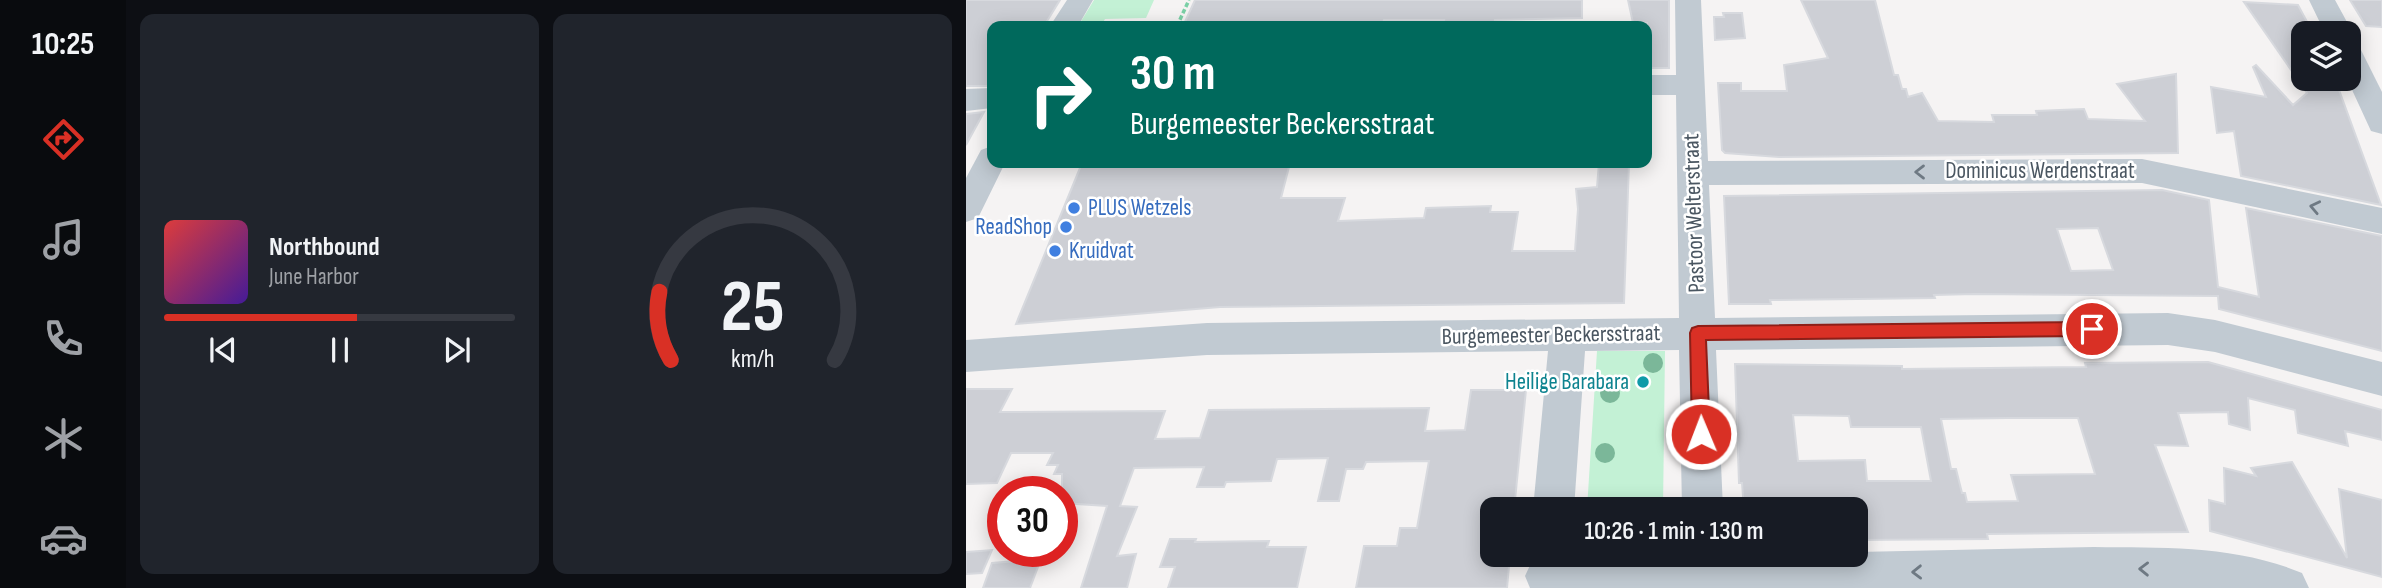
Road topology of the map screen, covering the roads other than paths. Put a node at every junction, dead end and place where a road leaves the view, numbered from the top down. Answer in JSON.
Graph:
{"nodes":[{"id":1,"x":1080,"y":0,"type":"edge"},
{"id":2,"x":1688,"y":0,"type":"edge"},
{"id":3,"x":2322,"y":0,"type":"edge"},
{"id":4,"x":1067,"y":21,"type":"edge"},
{"id":5,"x":2333,"y":21,"type":"edge"},
{"id":6,"x":2361,"y":49,"type":"edge"},
{"id":7,"x":2378,"y":50,"type":"dead end"},
{"id":8,"x":2361,"y":77,"type":"edge"},
{"id":9,"x":1652,"y":85,"type":"edge"},
{"id":10,"x":1691,"y":85,"type":"junction"},
{"id":11,"x":987,"y":99,"type":"edge"},
{"id":12,"x":966,"y":100,"type":"edge"},
{"id":13,"x":2382,"y":122,"type":"edge"},
{"id":14,"x":987,"y":168,"type":"edge"},
{"id":15,"x":1693,"y":173,"type":"junction"},
{"id":16,"x":966,"y":209,"type":"edge"},
{"id":17,"x":2382,"y":221,"type":"edge"},
{"id":18,"x":1698,"y":333,"type":"junction"},
{"id":19,"x":1568,"y":334,"type":"junction"},
{"id":20,"x":966,"y":356,"type":"edge"},
{"id":21,"x":2382,"y":379,"type":"edge"},
{"id":22,"x":1554,"y":497,"type":"edge"},
{"id":23,"x":1702,"y":497,"type":"edge"},
{"id":24,"x":1682,"y":567,"type":"edge"},
{"id":25,"x":1868,"y":567,"type":"edge"},
{"id":26,"x":1547,"y":573,"type":"edge"},
{"id":27,"x":2212,"y":579,"type":"edge"},
{"id":28,"x":2287,"y":588,"type":"edge"}],
"edges":[{"from":1,"to":4,"type":"street"},
{"from":2,"to":10,"type":"street","name":"Pastoor Welterstraat"},
{"from":3,"to":5,"type":"street"},
{"from":6,"to":7,"type":"street"},
{"from":8,"to":13,"type":"street"},
{"from":9,"to":10,"type":"street"},
{"from":10,"to":15,"type":"street","name":"Pastoor Welterstraat"},
{"from":11,"to":12,"type":"street"},
{"from":14,"to":16,"type":"street"},
{"from":17,"to":15,"type":"street","name":"Dominicus Werdenstraat","one_way":true},
{"from":15,"to":18,"type":"street","name":"Pastoor Welterstraat"},
{"from":18,"to":19,"type":"street","name":"Burgemeester Beckersstraat"},
{"from":18,"to":21,"type":"street","name":"Burgemeester Beckersstraat"},
{"from":18,"to":23,"type":"street","name":"Pastoor Welterstraat"},
{"from":19,"to":20,"type":"street","name":"Burgemeester Beckersstraat"},
{"from":19,"to":22,"type":"street"},
{"from":24,"to":26,"type":"street"},
{"from":27,"to":25,"type":"street","one_way":true},
{"from":27,"to":28,"type":"street"}]}
